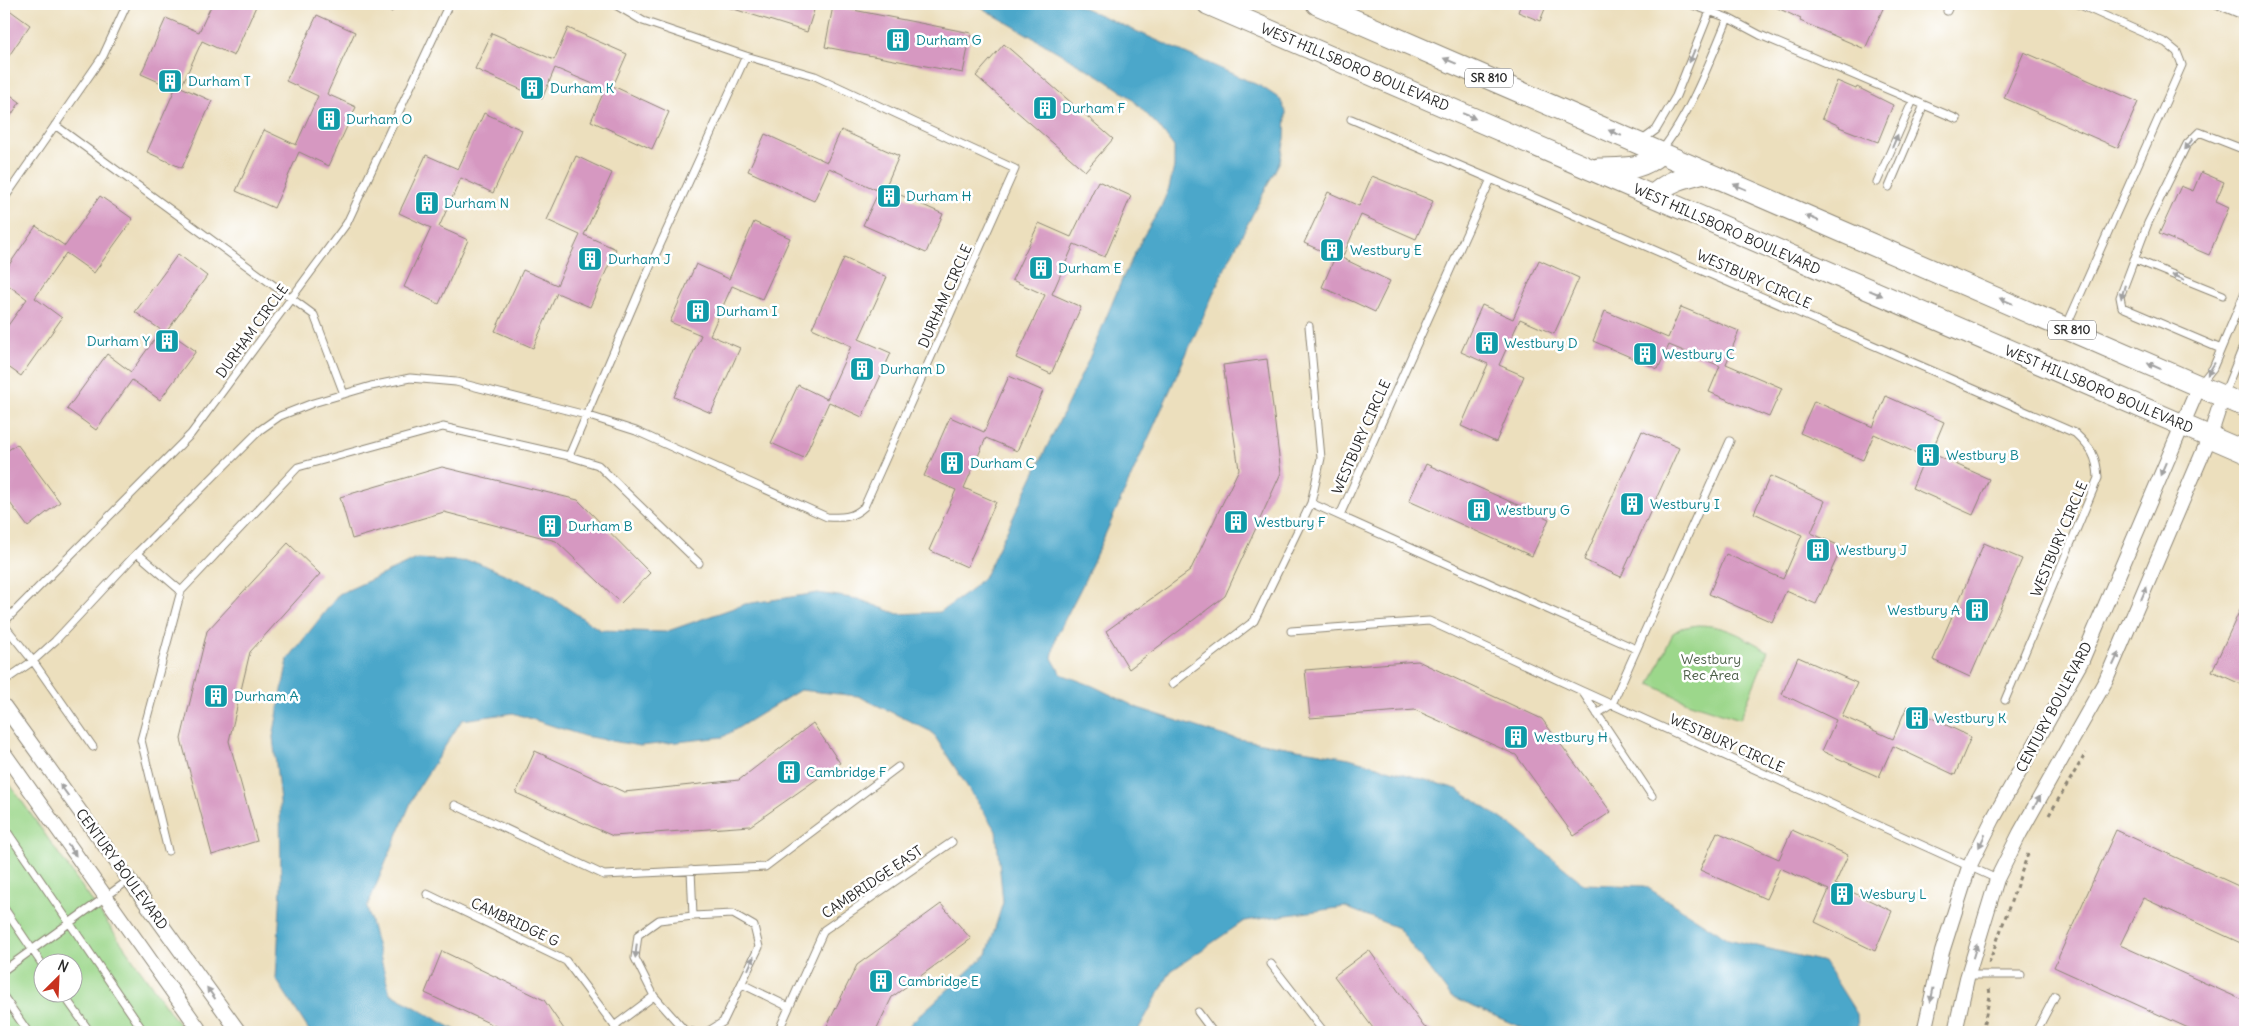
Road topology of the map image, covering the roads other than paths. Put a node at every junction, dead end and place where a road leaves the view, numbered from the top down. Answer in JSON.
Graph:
{"nodes":[{"id":1,"x":127,"y":4,"type":"edge"},
{"id":2,"x":449,"y":4,"type":"edge"},
{"id":3,"x":614,"y":4,"type":"edge"},
{"id":4,"x":1208,"y":4,"type":"edge"},
{"id":5,"x":1318,"y":4,"type":"edge"},
{"id":6,"x":1690,"y":4,"type":"edge"},
{"id":7,"x":2078,"y":4,"type":"edge"},
{"id":8,"x":2216,"y":4,"type":"edge"},
{"id":9,"x":1710,"y":11,"type":"junction"},
{"id":10,"x":2245,"y":16,"type":"edge"},
{"id":11,"x":1728,"y":18,"type":"junction"},
{"id":12,"x":746,"y":56,"type":"junction"},
{"id":13,"x":1912,"y":100,"type":"junction"},
{"id":14,"x":1924,"y":105,"type":"junction"},
{"id":15,"x":1351,"y":119,"type":"dead end"},
{"id":16,"x":1957,"y":119,"type":"dead end"},
{"id":17,"x":55,"y":125,"type":"junction"},
{"id":18,"x":1638,"y":143,"type":"junction"},
{"id":19,"x":2245,"y":150,"type":"edge"},
{"id":20,"x":1660,"y":152,"type":"junction"},
{"id":21,"x":1590,"y":169,"type":"junction"},
{"id":22,"x":1704,"y":172,"type":"junction"},
{"id":23,"x":1491,"y":179,"type":"junction"},
{"id":24,"x":1877,"y":182,"type":"dead end"},
{"id":25,"x":1889,"y":187,"type":"dead end"},
{"id":26,"x":1653,"y":196,"type":"junction"},
{"id":27,"x":4,"y":199,"type":"edge"},
{"id":28,"x":2134,"y":259,"type":"junction"},
{"id":29,"x":2245,"y":292,"type":"edge"},
{"id":30,"x":2222,"y":295,"type":"dead end"},
{"id":31,"x":292,"y":297,"type":"junction"},
{"id":32,"x":1309,"y":326,"type":"dead end"},
{"id":33,"x":2066,"y":327,"type":"junction"},
{"id":34,"x":2245,"y":342,"type":"edge"},
{"id":35,"x":2221,"y":350,"type":"junction"},
{"id":36,"x":2199,"y":386,"type":"junction"},
{"id":37,"x":344,"y":394,"type":"junction"},
{"id":38,"x":2223,"y":396,"type":"junction"},
{"id":39,"x":2245,"y":406,"type":"edge"},
{"id":40,"x":586,"y":416,"type":"junction"},
{"id":41,"x":2182,"y":424,"type":"junction"},
{"id":42,"x":2210,"y":436,"type":"junction"},
{"id":43,"x":1730,"y":441,"type":"dead end"},
{"id":44,"x":2245,"y":452,"type":"edge"},
{"id":45,"x":568,"y":456,"type":"junction"},
{"id":46,"x":1312,"y":503,"type":"junction"},
{"id":47,"x":1340,"y":515,"type":"junction"},
{"id":48,"x":138,"y":552,"type":"junction"},
{"id":49,"x":699,"y":563,"type":"dead end"},
{"id":50,"x":181,"y":590,"type":"junction"},
{"id":51,"x":4,"y":623,"type":"edge"},
{"id":52,"x":1292,"y":631,"type":"dead end"},
{"id":53,"x":1636,"y":649,"type":"junction"},
{"id":54,"x":33,"y":660,"type":"junction"},
{"id":55,"x":4,"y":681,"type":"edge"},
{"id":56,"x":1172,"y":684,"type":"dead end"},
{"id":57,"x":1582,"y":691,"type":"junction"},
{"id":58,"x":2005,"y":700,"type":"dead end"},
{"id":59,"x":1612,"y":704,"type":"junction"},
{"id":60,"x":4,"y":706,"type":"edge"},
{"id":61,"x":1597,"y":714,"type":"junction"},
{"id":62,"x":93,"y":747,"type":"dead end"},
{"id":63,"x":4,"y":753,"type":"edge"},
{"id":64,"x":898,"y":767,"type":"dead end"},
{"id":65,"x":1652,"y":796,"type":"dead end"},
{"id":66,"x":454,"y":805,"type":"dead end"},
{"id":67,"x":4,"y":827,"type":"edge"},
{"id":68,"x":952,"y":842,"type":"dead end"},
{"id":69,"x":168,"y":851,"type":"dead end"},
{"id":70,"x":1970,"y":867,"type":"junction"},
{"id":71,"x":691,"y":870,"type":"junction"},
{"id":72,"x":1997,"y":878,"type":"junction"},
{"id":73,"x":129,"y":880,"type":"junction"},
{"id":74,"x":427,"y":894,"type":"dead end"},
{"id":75,"x":105,"y":897,"type":"junction"},
{"id":76,"x":4,"y":908,"type":"edge"},
{"id":77,"x":693,"y":916,"type":"junction"},
{"id":78,"x":70,"y":923,"type":"junction"},
{"id":79,"x":33,"y":950,"type":"junction"},
{"id":80,"x":36,"y":954,"type":"edge"},
{"id":81,"x":1271,"y":964,"type":"dead end"},
{"id":82,"x":4,"y":970,"type":"edge"},
{"id":83,"x":1968,"y":975,"type":"junction"},
{"id":84,"x":2021,"y":975,"type":"dead end"},
{"id":85,"x":742,"y":984,"type":"junction"},
{"id":86,"x":654,"y":996,"type":"junction"},
{"id":87,"x":2054,"y":996,"type":"dead end"},
{"id":88,"x":4,"y":997,"type":"edge"},
{"id":89,"x":70,"y":1004,"type":"edge"},
{"id":90,"x":789,"y":1007,"type":"junction"},
{"id":91,"x":1198,"y":1012,"type":"dead end"},
{"id":92,"x":616,"y":1029,"type":"edge"},
{"id":93,"x":28,"y":1032,"type":"edge"},
{"id":94,"x":90,"y":1032,"type":"edge"},
{"id":95,"x":144,"y":1032,"type":"edge"},
{"id":96,"x":201,"y":1032,"type":"edge"},
{"id":97,"x":239,"y":1032,"type":"edge"},
{"id":98,"x":692,"y":1032,"type":"edge"},
{"id":99,"x":707,"y":1032,"type":"edge"},
{"id":100,"x":778,"y":1032,"type":"edge"},
{"id":101,"x":1212,"y":1032,"type":"edge"},
{"id":102,"x":1324,"y":1032,"type":"edge"},
{"id":103,"x":1924,"y":1032,"type":"edge"},
{"id":104,"x":1955,"y":1032,"type":"edge"},
{"id":105,"x":2036,"y":1032,"type":"edge"}],
"edges":[{"from":1,"to":17,"type":"lane"},
{"from":2,"to":31,"type":"lane","name":"DURHAM CIRCLE"},
{"from":3,"to":12,"type":"lane","name":"DURHAM CIRCLE"},
{"from":4,"to":21,"type":"main road","name":"WEST HILLSBORO BOULEVARD","one_way":true},
{"from":18,"to":5,"type":"main road","number":"SR 810","one_way":true},
{"from":6,"to":9,"type":"lane"},
{"from":7,"to":33,"type":"lane"},
{"from":8,"to":10,"type":"lane"},
{"from":9,"to":11,"type":"lane"},
{"from":9,"to":18,"type":"lane","one_way":true},
{"from":11,"to":13,"type":"lane"},
{"from":11,"to":20,"type":"lane"},
{"from":12,"to":40,"type":"lane"},
{"from":12,"to":40,"type":"lane","name":"DURHAM CIRCLE"},
{"from":13,"to":14,"type":"lane"},
{"from":24,"to":13,"type":"lane","one_way":true},
{"from":14,"to":16,"type":"lane"},
{"from":14,"to":25,"type":"lane"},
{"from":15,"to":23,"type":"lane"},
{"from":17,"to":27,"type":"lane"},
{"from":17,"to":31,"type":"lane"},
{"from":18,"to":20,"type":"main road","number":"SR 810"},
{"from":19,"to":28,"type":"lane","one_way":true},
{"from":20,"to":21,"type":"main road"},
{"from":20,"to":22,"type":"main road","number":"SR 810"},
{"from":21,"to":26,"type":"main road","name":"WEST HILLSBORO BOULEVARD"},
{"from":22,"to":26,"type":"main road"},
{"from":33,"to":22,"type":"main road","number":"SR 810","one_way":true},
{"from":23,"to":47,"type":"lane","name":"WESTBURY CIRCLE"},
{"from":23,"to":58,"type":"lane","name":"WESTBURY CIRCLE"},
{"from":26,"to":41,"type":"main road","name":"WEST HILLSBORO BOULEVARD","one_way":true},
{"from":30,"to":28,"type":"lane","one_way":true},
{"from":28,"to":35,"type":"lane","one_way":true},
{"from":29,"to":35,"type":"lane"},
{"from":31,"to":37,"type":"lane"},
{"from":31,"to":51,"type":"lane","name":"DURHAM CIRCLE"},
{"from":32,"to":46,"type":"lane"},
{"from":36,"to":33,"type":"main road","number":"SR 810","one_way":true},
{"from":34,"to":38,"type":"lane"},
{"from":35,"to":36,"type":"lane","one_way":true},
{"from":36,"to":38,"type":"main road","number":"SR 810"},
{"from":36,"to":41,"type":"street","name":"CENTURY BOULEVARD"},
{"from":37,"to":40,"type":"lane","name":"DURHAM CIRCLE"},
{"from":37,"to":48,"type":"lane","name":"DURHAM CIRCLE"},
{"from":38,"to":39,"type":"main road","number":"SR 810"},
{"from":38,"to":42,"type":"street"},
{"from":40,"to":45,"type":"lane"},
{"from":41,"to":42,"type":"main road","name":"WEST HILLSBORO BOULEVARD"},
{"from":41,"to":70,"type":"street","name":"CENTURY BOULEVARD","one_way":true},
{"from":42,"to":44,"type":"main road","name":"WEST HILLSBORO BOULEVARD"},
{"from":72,"to":42,"type":"street","one_way":true},
{"from":43,"to":53,"type":"lane"},
{"from":45,"to":49,"type":"lane"},
{"from":45,"to":50,"type":"lane"},
{"from":46,"to":47,"type":"lane","name":"WESTBURY CIRCLE"},
{"from":46,"to":56,"type":"lane"},
{"from":47,"to":53,"type":"lane","name":"WESTBURY CIRCLE"},
{"from":48,"to":50,"type":"lane"},
{"from":48,"to":54,"type":"lane","name":"DURHAM CIRCLE"},
{"from":50,"to":69,"type":"lane"},
{"from":51,"to":54,"type":"lane"},
{"from":52,"to":57,"type":"lane"},
{"from":53,"to":59,"type":"lane"},
{"from":54,"to":55,"type":"lane","name":"DURHAM CIRCLE"},
{"from":54,"to":62,"type":"lane"},
{"from":57,"to":59,"type":"lane","name":"WESTBURY CIRCLE"},
{"from":57,"to":61,"type":"lane"},
{"from":59,"to":61,"type":"lane"},
{"from":59,"to":70,"type":"lane","name":"WESTBURY CIRCLE"},
{"from":73,"to":60,"type":"street","name":"CENTURY BOULEVARD","one_way":true},
{"from":61,"to":65,"type":"lane"},
{"from":63,"to":75,"type":"street","name":"CENTURY BOULEVARD","one_way":true},
{"from":64,"to":71,"type":"lane"},
{"from":66,"to":71,"type":"lane"},
{"from":67,"to":78,"type":"lane"},
{"from":68,"to":90,"type":"lane","name":"CAMBRIDGE EAST"},
{"from":70,"to":72,"type":"lane","name":"WESTBURY CIRCLE"},
{"from":70,"to":103,"type":"street","name":"CENTURY BOULEVARD","one_way":true},
{"from":71,"to":77,"type":"lane"},
{"from":83,"to":72,"type":"street","one_way":true},
{"from":73,"to":75,"type":"lane"},
{"from":97,"to":73,"type":"street","name":"CENTURY BOULEVARD","one_way":true},
{"from":74,"to":92,"type":"lane","name":"CAMBRIDGE G"},
{"from":75,"to":78,"type":"lane"},
{"from":75,"to":96,"type":"street","name":"CENTURY BOULEVARD"},
{"from":76,"to":79,"type":"lane"},
{"from":85,"to":77,"type":"lane","one_way":true},
{"from":77,"to":86,"type":"lane","one_way":true},
{"from":78,"to":79,"type":"lane"},
{"from":78,"to":95,"type":"lane"},
{"from":79,"to":80,"type":"lane"},
{"from":79,"to":82,"type":"lane"},
{"from":81,"to":102,"type":"lane"},
{"from":83,"to":84,"type":"lane"},
{"from":83,"to":104,"type":"street"},
{"from":85,"to":90,"type":"lane"},
{"from":85,"to":99,"type":"lane"},
{"from":86,"to":92,"type":"lane"},
{"from":86,"to":98,"type":"lane"},
{"from":87,"to":105,"type":"lane"},
{"from":88,"to":93,"type":"lane"},
{"from":89,"to":94,"type":"lane"},
{"from":90,"to":100,"type":"lane","name":"CAMBRIDGE EAST"},
{"from":91,"to":101,"type":"lane"}]}
